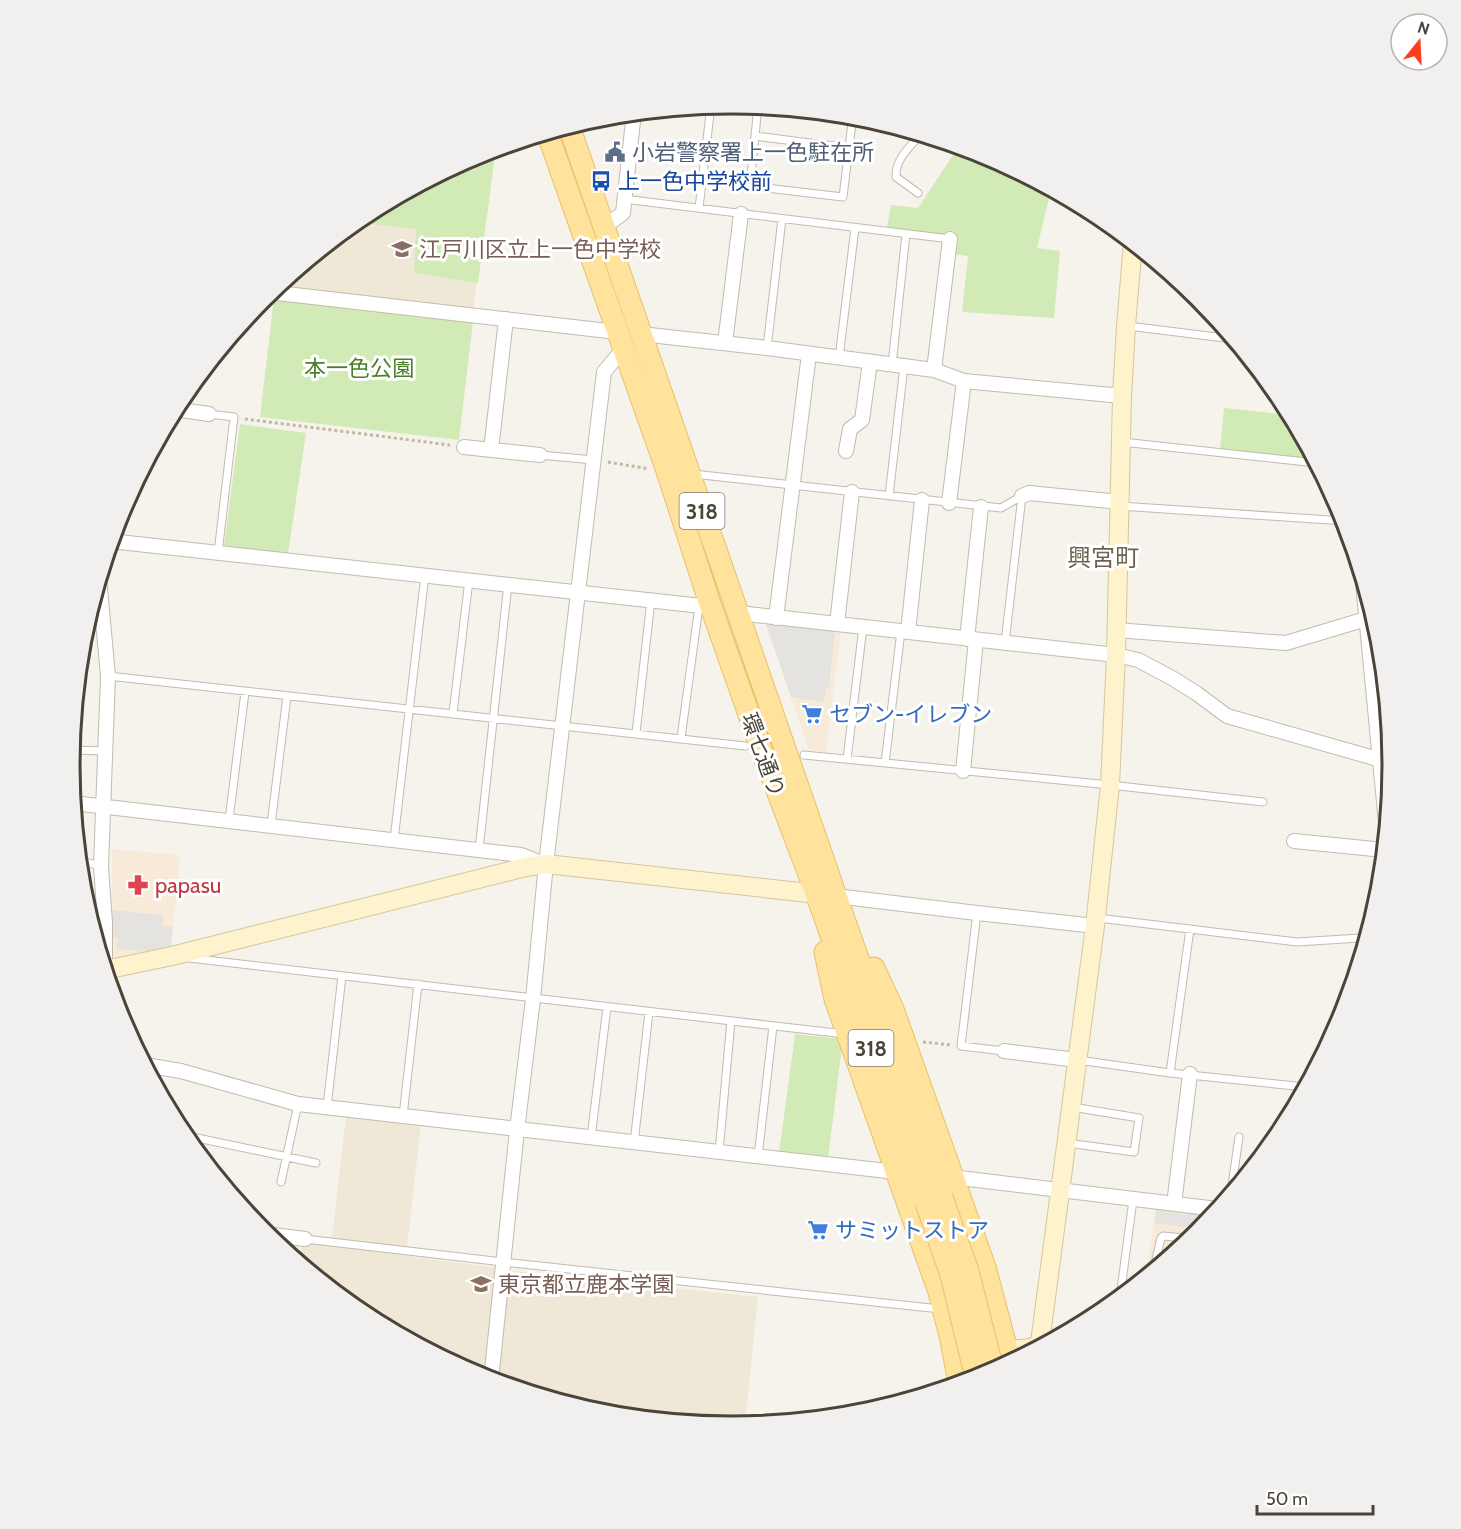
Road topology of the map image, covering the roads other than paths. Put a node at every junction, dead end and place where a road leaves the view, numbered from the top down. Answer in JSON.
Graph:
{"nodes":[{"id":1,"x":710,"y":114,"type":"edge"},
{"id":2,"x":757,"y":115,"type":"edge"},
{"id":3,"x":633,"y":121,"type":"edge"},
{"id":4,"x":852,"y":125,"type":"edge"},
{"id":5,"x":572,"y":134,"type":"edge"},
{"id":6,"x":755,"y":136,"type":"junction"},
{"id":7,"x":551,"y":139,"type":"edge"},
{"id":8,"x":915,"y":141,"type":"edge"},
{"id":9,"x":849,"y":148,"type":"junction"},
{"id":10,"x":918,"y":193,"type":"dead end"},
{"id":11,"x":624,"y":199,"type":"junction"},
{"id":12,"x":699,"y":208,"type":"junction"},
{"id":13,"x":741,"y":214,"type":"junction"},
{"id":14,"x":782,"y":219,"type":"junction"},
{"id":15,"x":604,"y":227,"type":"junction"},
{"id":16,"x":855,"y":228,"type":"junction"},
{"id":17,"x":906,"y":234,"type":"junction"},
{"id":18,"x":950,"y":239,"type":"joint"},
{"id":19,"x":1132,"y":252,"type":"edge"},
{"id":20,"x":281,"y":293,"type":"edge"},
{"id":21,"x":506,"y":319,"type":"junction"},
{"id":22,"x":1126,"y":326,"type":"junction"},
{"id":23,"x":641,"y":334,"type":"junction"},
{"id":24,"x":1222,"y":338,"type":"edge"},
{"id":25,"x":620,"y":340,"type":"junction"},
{"id":26,"x":724,"y":344,"type":"junction"},
{"id":27,"x":767,"y":348,"type":"junction"},
{"id":28,"x":809,"y":354,"type":"junction"},
{"id":29,"x":839,"y":358,"type":"junction"},
{"id":30,"x":870,"y":362,"type":"junction"},
{"id":31,"x":898,"y":366,"type":"junction"},
{"id":32,"x":934,"y":370,"type":"junction"},
{"id":33,"x":964,"y":381,"type":"junction"},
{"id":34,"x":1122,"y":396,"type":"junction"},
{"id":35,"x":184,"y":410,"type":"edge"},
{"id":36,"x":209,"y":414,"type":"joint"},
{"id":37,"x":1122,"y":442,"type":"junction"},
{"id":38,"x":464,"y":447,"type":"road end"},
{"id":39,"x":491,"y":450,"type":"junction"},
{"id":40,"x":846,"y":451,"type":"dead end"},
{"id":41,"x":540,"y":455,"type":"joint"},
{"id":42,"x":594,"y":460,"type":"junction"},
{"id":43,"x":1306,"y":462,"type":"edge"},
{"id":44,"x":689,"y":474,"type":"junction"},
{"id":45,"x":793,"y":486,"type":"junction"},
{"id":46,"x":852,"y":492,"type":"junction"},
{"id":47,"x":889,"y":496,"type":"junction"},
{"id":48,"x":1022,"y":496,"type":"junction"},
{"id":49,"x":922,"y":500,"type":"junction"},
{"id":50,"x":949,"y":503,"type":"junction"},
{"id":51,"x":1120,"y":504,"type":"junction"},
{"id":52,"x":981,"y":507,"type":"junction"},
{"id":53,"x":1334,"y":520,"type":"edge"},
{"id":54,"x":119,"y":542,"type":"edge"},
{"id":55,"x":218,"y":553,"type":"junction"},
{"id":56,"x":425,"y":575,"type":"junction"},
{"id":57,"x":469,"y":580,"type":"junction"},
{"id":58,"x":508,"y":584,"type":"junction"},
{"id":59,"x":579,"y":592,"type":"junction"},
{"id":60,"x":651,"y":600,"type":"junction"},
{"id":61,"x":705,"y":606,"type":"junction"},
{"id":62,"x":99,"y":609,"type":"edge"},
{"id":63,"x":738,"y":614,"type":"junction"},
{"id":64,"x":776,"y":618,"type":"junction"},
{"id":65,"x":1365,"y":619,"type":"edge"},
{"id":66,"x":837,"y":624,"type":"junction"},
{"id":67,"x":863,"y":627,"type":"junction"},
{"id":68,"x":1367,"y":629,"type":"edge"},
{"id":69,"x":1116,"y":630,"type":"junction"},
{"id":70,"x":904,"y":632,"type":"junction"},
{"id":71,"x":971,"y":639,"type":"junction"},
{"id":72,"x":1005,"y":643,"type":"junction"},
{"id":73,"x":1116,"y":656,"type":"junction"},
{"id":74,"x":108,"y":676,"type":"junction"},
{"id":75,"x":245,"y":692,"type":"junction"},
{"id":76,"x":287,"y":696,"type":"junction"},
{"id":77,"x":411,"y":708,"type":"junction"},
{"id":78,"x":453,"y":713,"type":"junction"},
{"id":79,"x":493,"y":717,"type":"junction"},
{"id":80,"x":562,"y":725,"type":"junction"},
{"id":81,"x":636,"y":733,"type":"junction"},
{"id":82,"x":681,"y":738,"type":"junction"},
{"id":83,"x":745,"y":746,"type":"dead end"},
{"id":84,"x":80,"y":750,"type":"edge"},
{"id":85,"x":106,"y":751,"type":"junction"},
{"id":86,"x":804,"y":755,"type":"dead end"},
{"id":87,"x":847,"y":759,"type":"junction"},
{"id":88,"x":1381,"y":760,"type":"junction"},
{"id":89,"x":885,"y":763,"type":"junction"},
{"id":90,"x":1382,"y":770,"type":"edge"},
{"id":91,"x":963,"y":771,"type":"junction"},
{"id":92,"x":1110,"y":785,"type":"junction"},
{"id":93,"x":1263,"y":802,"type":"dead end"},
{"id":94,"x":81,"y":804,"type":"edge"},
{"id":95,"x":104,"y":806,"type":"junction"},
{"id":96,"x":229,"y":820,"type":"junction"},
{"id":97,"x":271,"y":825,"type":"junction"},
{"id":98,"x":394,"y":840,"type":"junction"},
{"id":99,"x":1294,"y":840,"type":"dead end"},
{"id":100,"x":1376,"y":849,"type":"edge"},
{"id":101,"x":478,"y":850,"type":"junction"},
{"id":102,"x":87,"y":862,"type":"edge"},
{"id":103,"x":546,"y":864,"type":"junction"},
{"id":104,"x":101,"y":866,"type":"junction"},
{"id":105,"x":826,"y":894,"type":"junction"},
{"id":106,"x":977,"y":914,"type":"junction"},
{"id":107,"x":1095,"y":921,"type":"junction"},
{"id":108,"x":99,"y":922,"type":"edge"},
{"id":109,"x":105,"y":923,"type":"junction"},
{"id":110,"x":1190,"y":929,"type":"junction"},
{"id":111,"x":1357,"y":938,"type":"edge"},
{"id":112,"x":105,"y":943,"type":"edge"},
{"id":113,"x":172,"y":956,"type":"junction"},
{"id":114,"x":112,"y":968,"type":"edge"},
{"id":115,"x":342,"y":976,"type":"junction"},
{"id":116,"x":418,"y":984,"type":"junction"},
{"id":117,"x":533,"y":999,"type":"junction"},
{"id":118,"x":607,"y":1007,"type":"junction"},
{"id":119,"x":649,"y":1012,"type":"junction"},
{"id":120,"x":731,"y":1021,"type":"junction"},
{"id":121,"x":773,"y":1026,"type":"junction"},
{"id":122,"x":836,"y":1033,"type":"dead end"},
{"id":123,"x":1004,"y":1050,"type":"joint"},
{"id":124,"x":1077,"y":1060,"type":"junction"},
{"id":125,"x":155,"y":1067,"type":"edge"},
{"id":126,"x":1170,"y":1073,"type":"junction"},
{"id":127,"x":1190,"y":1074,"type":"junction"},
{"id":128,"x":1296,"y":1086,"type":"edge"},
{"id":129,"x":298,"y":1104,"type":"junction"},
{"id":130,"x":327,"y":1107,"type":"junction"},
{"id":131,"x":1072,"y":1107,"type":"junction"},
{"id":132,"x":403,"y":1116,"type":"junction"},
{"id":133,"x":518,"y":1130,"type":"junction"},
{"id":134,"x":1239,"y":1137,"type":"dead end"},
{"id":135,"x":198,"y":1138,"type":"edge"},
{"id":136,"x":591,"y":1138,"type":"junction"},
{"id":137,"x":634,"y":1143,"type":"junction"},
{"id":138,"x":1067,"y":1143,"type":"junction"},
{"id":139,"x":719,"y":1152,"type":"junction"},
{"id":140,"x":287,"y":1157,"type":"junction"},
{"id":141,"x":758,"y":1157,"type":"junction"},
{"id":142,"x":316,"y":1163,"type":"dead end"},
{"id":143,"x":896,"y":1172,"type":"junction"},
{"id":144,"x":952,"y":1177,"type":"junction"},
{"id":145,"x":1233,"y":1178,"type":"edge"},
{"id":146,"x":281,"y":1182,"type":"dead end"},
{"id":147,"x":1061,"y":1190,"type":"junction"},
{"id":148,"x":934,"y":1200,"type":"junction"},
{"id":149,"x":1133,"y":1200,"type":"junction"},
{"id":150,"x":1174,"y":1204,"type":"junction"},
{"id":151,"x":1207,"y":1208,"type":"edge"},
{"id":152,"x":283,"y":1237,"type":"edge"},
{"id":153,"x":1178,"y":1237,"type":"edge"},
{"id":154,"x":305,"y":1239,"type":"joint"},
{"id":155,"x":1157,"y":1257,"type":"edge"},
{"id":156,"x":503,"y":1262,"type":"junction"},
{"id":157,"x":1122,"y":1285,"type":"edge"},
{"id":158,"x":944,"y":1310,"type":"junction"},
{"id":159,"x":999,"y":1319,"type":"junction"},
{"id":160,"x":1040,"y":1336,"type":"edge"},
{"id":161,"x":1008,"y":1353,"type":"edge"},
{"id":162,"x":991,"y":1361,"type":"edge"},
{"id":163,"x":974,"y":1368,"type":"edge"},
{"id":164,"x":492,"y":1370,"type":"edge"},
{"id":165,"x":957,"y":1375,"type":"edge"}],
"edges":[{"from":1,"to":12,"type":"lane"},
{"from":2,"to":6,"type":"lane"},
{"from":3,"to":11,"type":"street"},
{"from":4,"to":9,"type":"lane"},
{"from":5,"to":15,"type":"main road","name":"環七通り","number":"318"},
{"from":6,"to":9,"type":"lane"},
{"from":6,"to":9,"type":"lane"},
{"from":7,"to":25,"type":"main road","name":"環七通り","number":"318"},
{"from":8,"to":10,"type":"lane"},
{"from":11,"to":12,"type":"lane"},
{"from":11,"to":15,"type":"street"},
{"from":12,"to":13,"type":"lane"},
{"from":13,"to":14,"type":"lane"},
{"from":13,"to":26,"type":"street"},
{"from":14,"to":16,"type":"lane"},
{"from":14,"to":27,"type":"lane"},
{"from":15,"to":23,"type":"main road","name":"環七通り","number":"318"},
{"from":16,"to":17,"type":"lane"},
{"from":16,"to":29,"type":"lane"},
{"from":17,"to":18,"type":"lane"},
{"from":17,"to":31,"type":"lane"},
{"from":18,"to":32,"type":"street"},
{"from":19,"to":22,"type":"street"},
{"from":20,"to":21,"type":"street"},
{"from":21,"to":25,"type":"street"},
{"from":21,"to":39,"type":"street"},
{"from":22,"to":24,"type":"lane"},
{"from":22,"to":34,"type":"street"},
{"from":23,"to":26,"type":"street"},
{"from":23,"to":44,"type":"main road","name":"環七通り","number":"318"},
{"from":25,"to":42,"type":"street"},
{"from":25,"to":61,"type":"main road","name":"環七通り","number":"318"},
{"from":26,"to":27,"type":"street"},
{"from":27,"to":28,"type":"street"},
{"from":28,"to":29,"type":"street"},
{"from":28,"to":45,"type":"street"},
{"from":29,"to":30,"type":"street"},
{"from":30,"to":31,"type":"street"},
{"from":30,"to":40,"type":"street"},
{"from":31,"to":32,"type":"street"},
{"from":31,"to":47,"type":"lane"},
{"from":32,"to":33,"type":"street"},
{"from":33,"to":34,"type":"street"},
{"from":33,"to":50,"type":"street"},
{"from":34,"to":37,"type":"street"},
{"from":35,"to":36,"type":"street"},
{"from":36,"to":55,"type":"lane"},
{"from":37,"to":43,"type":"lane"},
{"from":37,"to":51,"type":"street"},
{"from":38,"to":39,"type":"street"},
{"from":39,"to":41,"type":"street"},
{"from":41,"to":42,"type":"lane"},
{"from":42,"to":59,"type":"street"},
{"from":44,"to":45,"type":"lane"},
{"from":44,"to":63,"type":"main road","name":"環七通り","number":"318"},
{"from":45,"to":46,"type":"lane"},
{"from":45,"to":64,"type":"street"},
{"from":46,"to":47,"type":"lane"},
{"from":46,"to":66,"type":"street"},
{"from":47,"to":49,"type":"lane"},
{"from":48,"to":51,"type":"street"},
{"from":48,"to":52,"type":"lane"},
{"from":48,"to":72,"type":"lane"},
{"from":49,"to":50,"type":"lane"},
{"from":49,"to":70,"type":"street"},
{"from":50,"to":52,"type":"lane"},
{"from":51,"to":53,"type":"lane"},
{"from":51,"to":69,"type":"street"},
{"from":52,"to":71,"type":"street"},
{"from":54,"to":55,"type":"street"},
{"from":55,"to":56,"type":"street"},
{"from":56,"to":57,"type":"street"},
{"from":56,"to":77,"type":"lane"},
{"from":57,"to":58,"type":"street"},
{"from":57,"to":78,"type":"lane"},
{"from":58,"to":59,"type":"street"},
{"from":58,"to":79,"type":"lane"},
{"from":59,"to":60,"type":"street"},
{"from":59,"to":80,"type":"street"},
{"from":60,"to":61,"type":"street"},
{"from":60,"to":81,"type":"lane"},
{"from":61,"to":82,"type":"lane"},
{"from":61,"to":105,"type":"main road","name":"環七通り","number":"318"},
{"from":62,"to":74,"type":"street"},
{"from":63,"to":64,"type":"street"},
{"from":63,"to":105,"type":"main road","name":"環七通り","number":"318"},
{"from":64,"to":66,"type":"street"},
{"from":65,"to":69,"type":"street"},
{"from":66,"to":67,"type":"street"},
{"from":67,"to":70,"type":"street"},
{"from":67,"to":87,"type":"lane"},
{"from":68,"to":88,"type":"street"},
{"from":69,"to":73,"type":"street"},
{"from":70,"to":71,"type":"street"},
{"from":70,"to":89,"type":"lane"},
{"from":71,"to":72,"type":"street"},
{"from":71,"to":91,"type":"street"},
{"from":72,"to":73,"type":"street"},
{"from":73,"to":88,"type":"street"},
{"from":73,"to":92,"type":"street"},
{"from":74,"to":75,"type":"lane"},
{"from":74,"to":85,"type":"street"},
{"from":75,"to":76,"type":"lane"},
{"from":75,"to":96,"type":"lane"},
{"from":76,"to":77,"type":"lane"},
{"from":76,"to":97,"type":"lane"},
{"from":77,"to":78,"type":"lane"},
{"from":77,"to":98,"type":"lane"},
{"from":78,"to":79,"type":"lane"},
{"from":79,"to":80,"type":"lane"},
{"from":79,"to":101,"type":"lane"},
{"from":80,"to":81,"type":"lane"},
{"from":80,"to":103,"type":"street"},
{"from":81,"to":82,"type":"lane"},
{"from":82,"to":83,"type":"lane"},
{"from":84,"to":85,"type":"lane"},
{"from":85,"to":95,"type":"street"},
{"from":86,"to":87,"type":"lane"},
{"from":87,"to":89,"type":"lane"},
{"from":88,"to":90,"type":"street"},
{"from":89,"to":91,"type":"lane"},
{"from":91,"to":92,"type":"lane"},
{"from":92,"to":93,"type":"lane"},
{"from":92,"to":107,"type":"street"},
{"from":94,"to":95,"type":"street"},
{"from":95,"to":96,"type":"street"},
{"from":95,"to":104,"type":"street"},
{"from":96,"to":97,"type":"street"},
{"from":97,"to":98,"type":"street"},
{"from":98,"to":101,"type":"street"},
{"from":99,"to":100,"type":"street"},
{"from":101,"to":103,"type":"street"},
{"from":102,"to":104,"type":"lane"},
{"from":103,"to":105,"type":"street"},
{"from":103,"to":113,"type":"street"},
{"from":103,"to":117,"type":"street"},
{"from":104,"to":109,"type":"street"},
{"from":105,"to":106,"type":"street"},
{"from":105,"to":143,"type":"main road"},
{"from":105,"to":144,"type":"main road"},
{"from":105,"to":148,"type":"main road","name":"環七通り","number":"318"},
{"from":106,"to":107,"type":"street"},
{"from":106,"to":123,"type":"lane"},
{"from":107,"to":110,"type":"lane"},
{"from":107,"to":124,"type":"street"},
{"from":108,"to":109,"type":"street"},
{"from":109,"to":112,"type":"street"},
{"from":110,"to":111,"type":"lane"},
{"from":110,"to":126,"type":"lane"},
{"from":113,"to":114,"type":"street"},
{"from":113,"to":115,"type":"lane"},
{"from":115,"to":116,"type":"lane"},
{"from":115,"to":130,"type":"lane"},
{"from":116,"to":117,"type":"lane"},
{"from":116,"to":132,"type":"lane"},
{"from":117,"to":118,"type":"lane"},
{"from":117,"to":133,"type":"street"},
{"from":118,"to":119,"type":"lane"},
{"from":118,"to":136,"type":"lane"},
{"from":119,"to":120,"type":"lane"},
{"from":119,"to":137,"type":"lane"},
{"from":120,"to":121,"type":"lane"},
{"from":120,"to":139,"type":"lane"},
{"from":121,"to":122,"type":"lane"},
{"from":121,"to":141,"type":"lane"},
{"from":123,"to":124,"type":"street"},
{"from":124,"to":126,"type":"lane"},
{"from":124,"to":131,"type":"street"},
{"from":125,"to":129,"type":"street"},
{"from":126,"to":127,"type":"lane"},
{"from":127,"to":128,"type":"lane"},
{"from":127,"to":150,"type":"street"},
{"from":129,"to":130,"type":"street"},
{"from":129,"to":140,"type":"lane"},
{"from":130,"to":132,"type":"street"},
{"from":131,"to":138,"type":"street"},
{"from":131,"to":138,"type":"lane"},
{"from":132,"to":133,"type":"street"},
{"from":133,"to":136,"type":"street"},
{"from":133,"to":156,"type":"street"},
{"from":134,"to":145,"type":"lane"},
{"from":135,"to":140,"type":"lane"},
{"from":136,"to":137,"type":"street"},
{"from":137,"to":139,"type":"street"},
{"from":138,"to":147,"type":"street"},
{"from":139,"to":141,"type":"street"},
{"from":140,"to":142,"type":"lane"},
{"from":140,"to":146,"type":"lane"},
{"from":141,"to":143,"type":"street"},
{"from":143,"to":158,"type":"main road"},
{"from":144,"to":147,"type":"street"},
{"from":144,"to":159,"type":"main road"},
{"from":147,"to":149,"type":"street"},
{"from":147,"to":160,"type":"street"},
{"from":148,"to":162,"type":"main road","name":"環七通り","number":"318","bridge":true},
{"from":148,"to":163,"type":"main road","name":"環七通り","number":"318","bridge":true},
{"from":149,"to":150,"type":"street"},
{"from":149,"to":157,"type":"lane"},
{"from":150,"to":151,"type":"street"},
{"from":152,"to":154,"type":"street"},
{"from":153,"to":155,"type":"lane"},
{"from":154,"to":156,"type":"lane"},
{"from":156,"to":158,"type":"lane"},
{"from":156,"to":164,"type":"street"},
{"from":158,"to":159,"type":"lane"},
{"from":158,"to":165,"type":"main road"},
{"from":159,"to":161,"type":"main road"}]}
